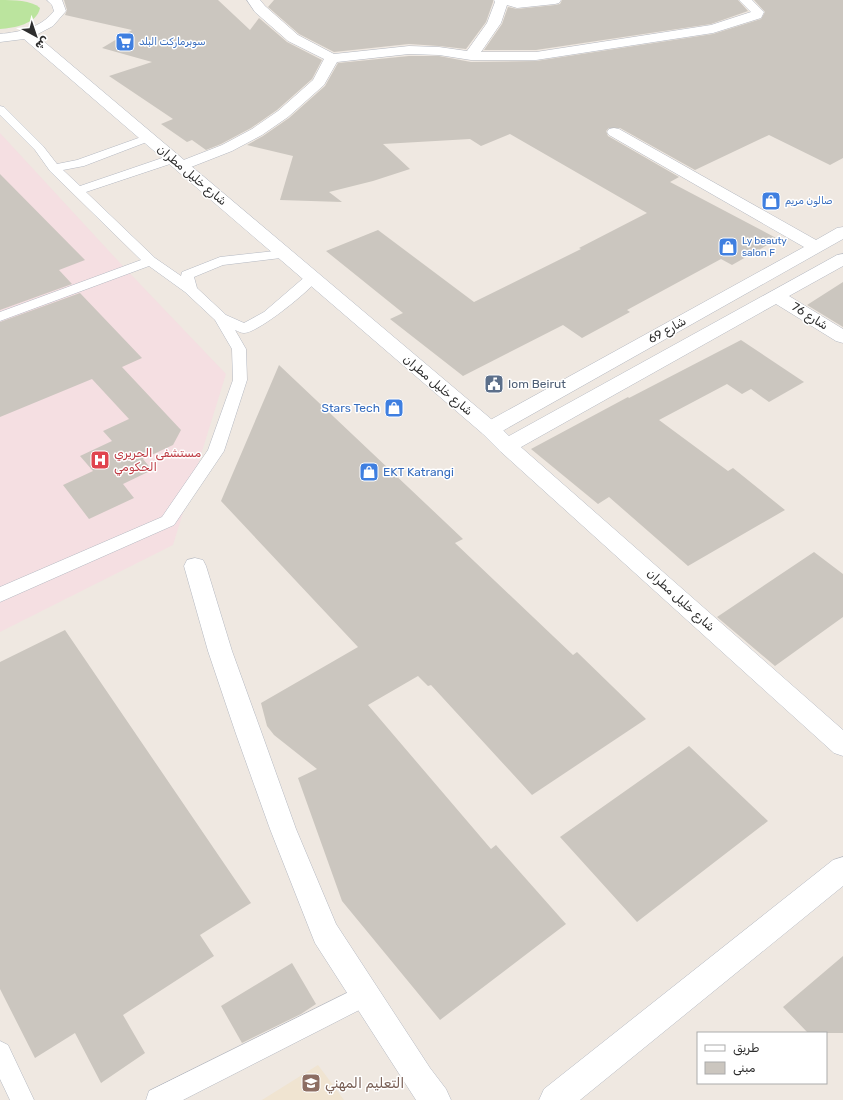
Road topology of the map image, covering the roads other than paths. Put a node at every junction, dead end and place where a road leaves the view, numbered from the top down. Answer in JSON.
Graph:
{"nodes":[{"id":1,"x":53,"y":0,"type":"edge"},
{"id":2,"x":253,"y":0,"type":"edge"},
{"id":3,"x":501,"y":0,"type":"edge"},
{"id":4,"x":555,"y":0,"type":"edge"},
{"id":5,"x":745,"y":0,"type":"edge"},
{"id":6,"x":27,"y":34,"type":"junction"},
{"id":7,"x":0,"y":38,"type":"edge"},
{"id":8,"x":470,"y":56,"type":"junction"},
{"id":9,"x":332,"y":58,"type":"junction"},
{"id":10,"x":0,"y":110,"type":"edge"},
{"id":11,"x":614,"y":132,"type":"dead end"},
{"id":12,"x":148,"y":138,"type":"junction"},
{"id":13,"x":176,"y":162,"type":"junction"},
{"id":14,"x":54,"y":168,"type":"junction"},
{"id":15,"x":78,"y":191,"type":"junction"},
{"id":16,"x":843,"y":232,"type":"edge"},
{"id":17,"x":816,"y":247,"type":"junction"},
{"id":18,"x":284,"y":254,"type":"junction"},
{"id":19,"x":843,"y":258,"type":"edge"},
{"id":20,"x":150,"y":261,"type":"junction"},
{"id":21,"x":312,"y":278,"type":"junction"},
{"id":22,"x":190,"y":289,"type":"junction"},
{"id":23,"x":776,"y":296,"type":"junction"},
{"id":24,"x":0,"y":317,"type":"edge"},
{"id":25,"x":221,"y":318,"type":"junction"},
{"id":26,"x":843,"y":337,"type":"edge"},
{"id":27,"x":490,"y":429,"type":"junction"},
{"id":28,"x":507,"y":446,"type":"junction"},
{"id":29,"x":195,"y":566,"type":"dead end"},
{"id":30,"x":0,"y":595,"type":"edge"},
{"id":31,"x":843,"y":745,"type":"edge"},
{"id":32,"x":843,"y":869,"type":"edge"},
{"id":33,"x":365,"y":995,"type":"junction"},
{"id":34,"x":0,"y":1053,"type":"edge"},
{"id":35,"x":22,"y":1100,"type":"edge"},
{"id":36,"x":158,"y":1100,"type":"edge"},
{"id":37,"x":435,"y":1100,"type":"edge"},
{"id":38,"x":555,"y":1100,"type":"edge"}],
"edges":[{"from":1,"to":6,"type":"street"},
{"from":2,"to":9,"type":"street"},
{"from":3,"to":4,"type":"street"},
{"from":3,"to":8,"type":"street"},
{"from":5,"to":8,"type":"street"},
{"from":6,"to":7,"type":"street"},
{"from":6,"to":12,"type":"street","name":"شارع خليل مطران"},
{"from":8,"to":9,"type":"street"},
{"from":9,"to":13,"type":"street"},
{"from":10,"to":14,"type":"lane"},
{"from":11,"to":17,"type":"street"},
{"from":12,"to":13,"type":"street","name":"شارع خليل مطران"},
{"from":12,"to":14,"type":"lane"},
{"from":13,"to":15,"type":"lane"},
{"from":13,"to":18,"type":"street","name":"شارع خليل مطران"},
{"from":14,"to":15,"type":"lane"},
{"from":15,"to":20,"type":"lane"},
{"from":16,"to":17,"type":"street","name":"شارع 69"},
{"from":17,"to":27,"type":"street","name":"شارع 69"},
{"from":18,"to":21,"type":"street","name":"شارع خليل مطران"},
{"from":18,"to":22,"type":"lane"},
{"from":19,"to":23,"type":"street","name":"شارع 69"},
{"from":20,"to":22,"type":"lane"},
{"from":20,"to":24,"type":"lane"},
{"from":21,"to":25,"type":"lane"},
{"from":21,"to":27,"type":"street","name":"شارع خليل مطران"},
{"from":22,"to":25,"type":"lane"},
{"from":23,"to":26,"type":"street","name":"شارع 76"},
{"from":23,"to":28,"type":"street","name":"شارع 69"},
{"from":25,"to":30,"type":"lane"},
{"from":27,"to":28,"type":"street","name":"شارع خليل مطران"},
{"from":28,"to":31,"type":"street","name":"شارع خليل مطران"},
{"from":29,"to":33,"type":"street"},
{"from":32,"to":38,"type":"street"},
{"from":33,"to":36,"type":"lane"},
{"from":33,"to":37,"type":"street"},
{"from":34,"to":35,"type":"lane"}]}
